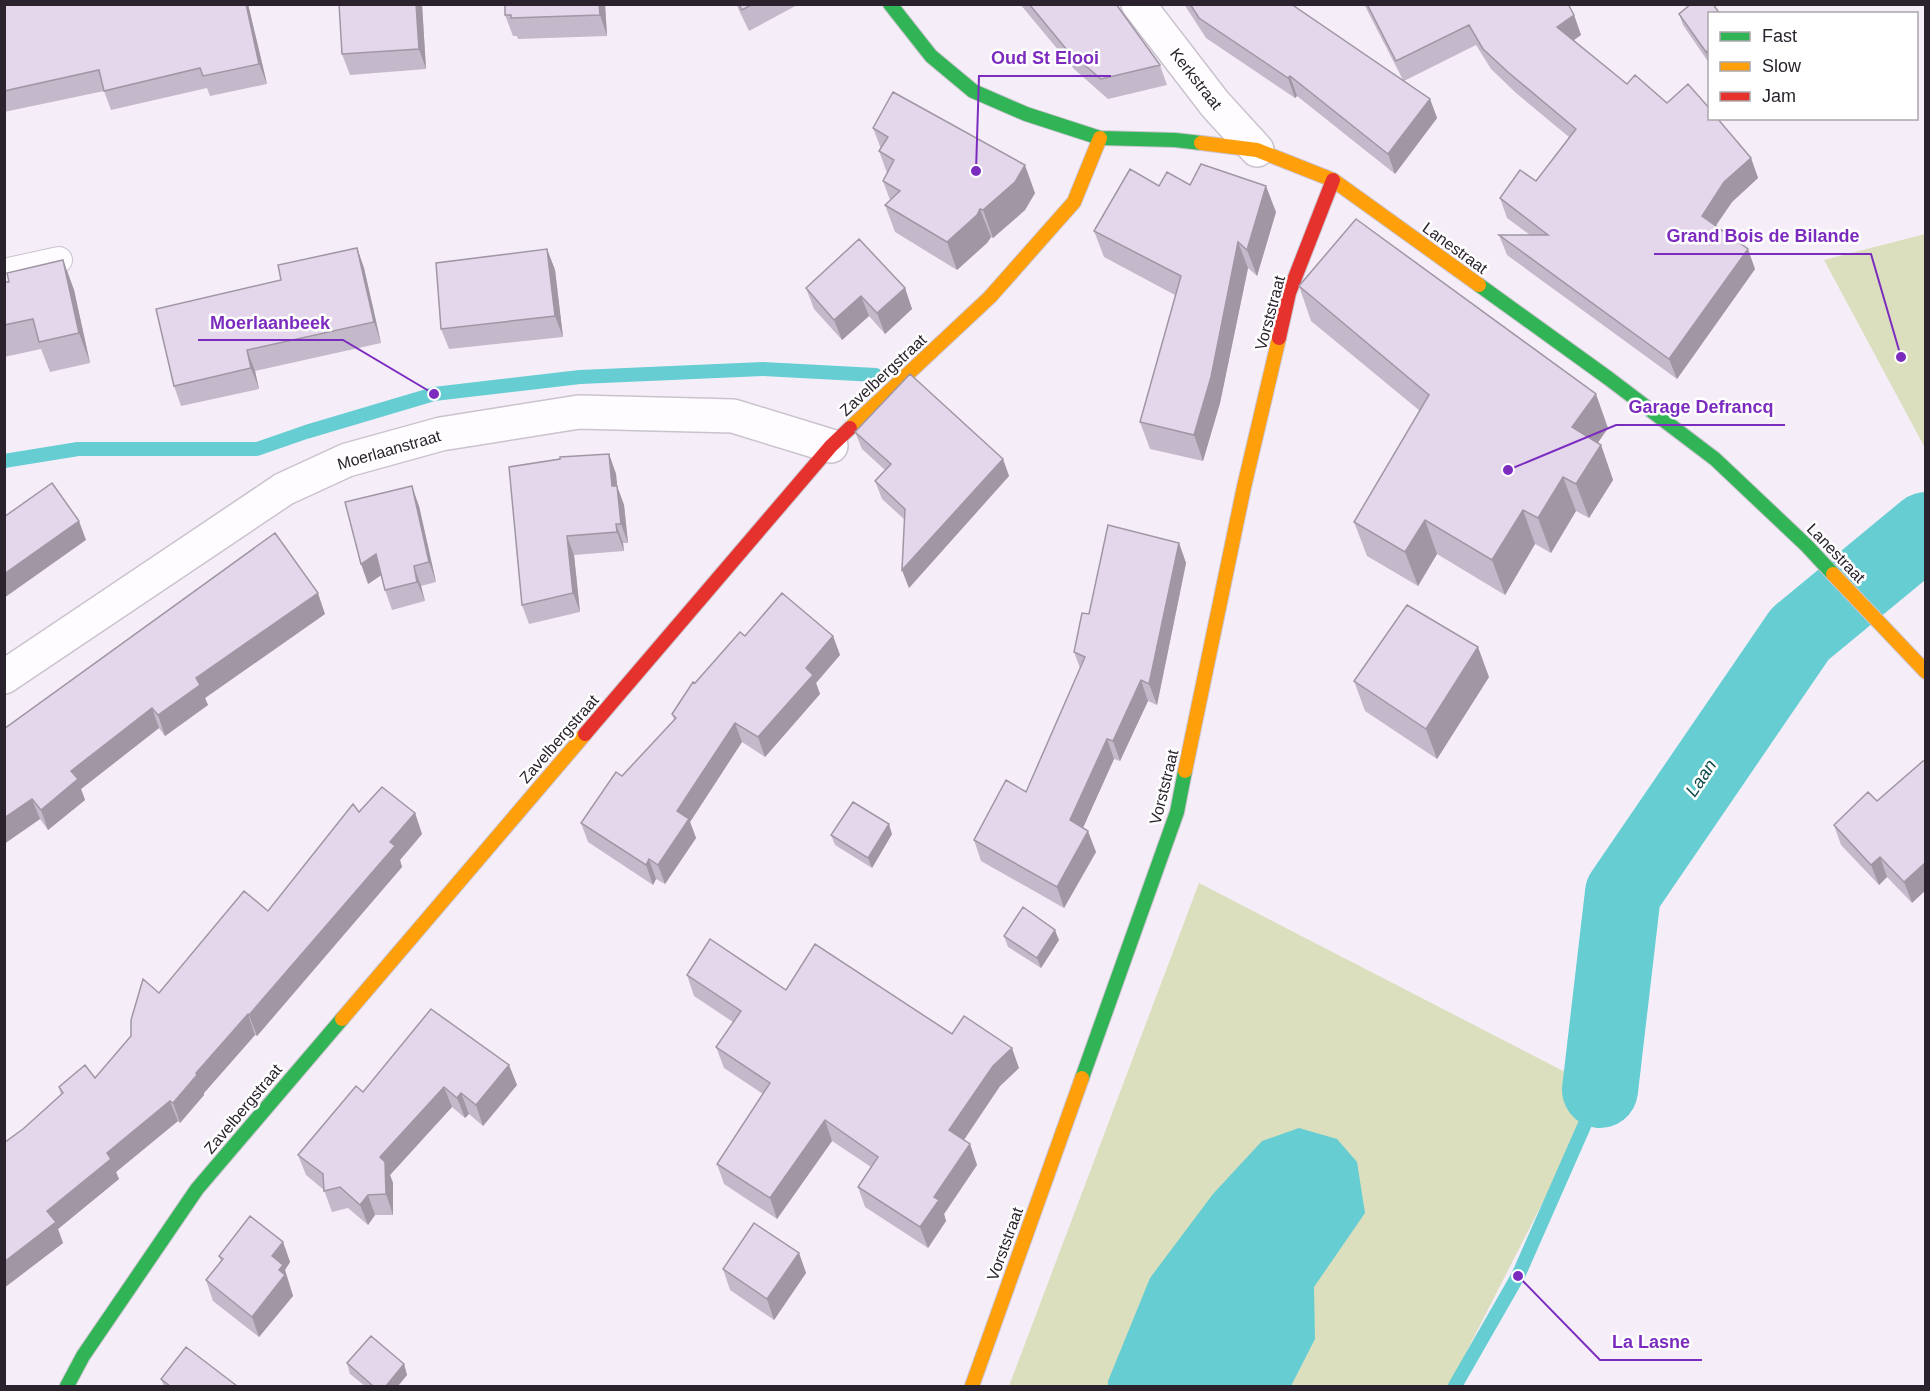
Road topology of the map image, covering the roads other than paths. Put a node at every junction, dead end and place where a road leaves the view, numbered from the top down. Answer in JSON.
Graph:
{"nodes":[{"id":1,"x":890,"y":4,"type":"edge"},
{"id":2,"x":1138,"y":4,"type":"edge"},
{"id":3,"x":1100,"y":138,"type":"junction"},
{"id":4,"x":1257,"y":150,"type":"junction"},
{"id":5,"x":1332,"y":180,"type":"junction"},
{"id":6,"x":59,"y":260,"type":"edge"},
{"id":7,"x":4,"y":272,"type":"edge"},
{"id":8,"x":831,"y":446,"type":"junction"},
{"id":9,"x":1926,"y":672,"type":"edge"},
{"id":10,"x":4,"y":677,"type":"edge"},
{"id":11,"x":67,"y":1386,"type":"edge"},
{"id":12,"x":972,"y":1386,"type":"edge"}],
"edges":[{"from":1,"to":3,"type":"street","name":"Lanestraat"},
{"from":2,"to":4,"type":"street","name":"Kerkstraat"},
{"from":3,"to":4,"type":"street","name":"Lanestraat"},
{"from":3,"to":8,"type":"street","name":"Zavelbergstraat"},
{"from":4,"to":5,"type":"street","name":"Lanestraat"},
{"from":5,"to":9,"type":"street","name":"Lanestraat"},
{"from":5,"to":12,"type":"street","name":"Vorststraat"},
{"from":6,"to":7,"type":"lane"},
{"from":8,"to":10,"type":"street","name":"Moerlaanstraat"},
{"from":8,"to":11,"type":"street","name":"Zavelbergstraat"}]}
